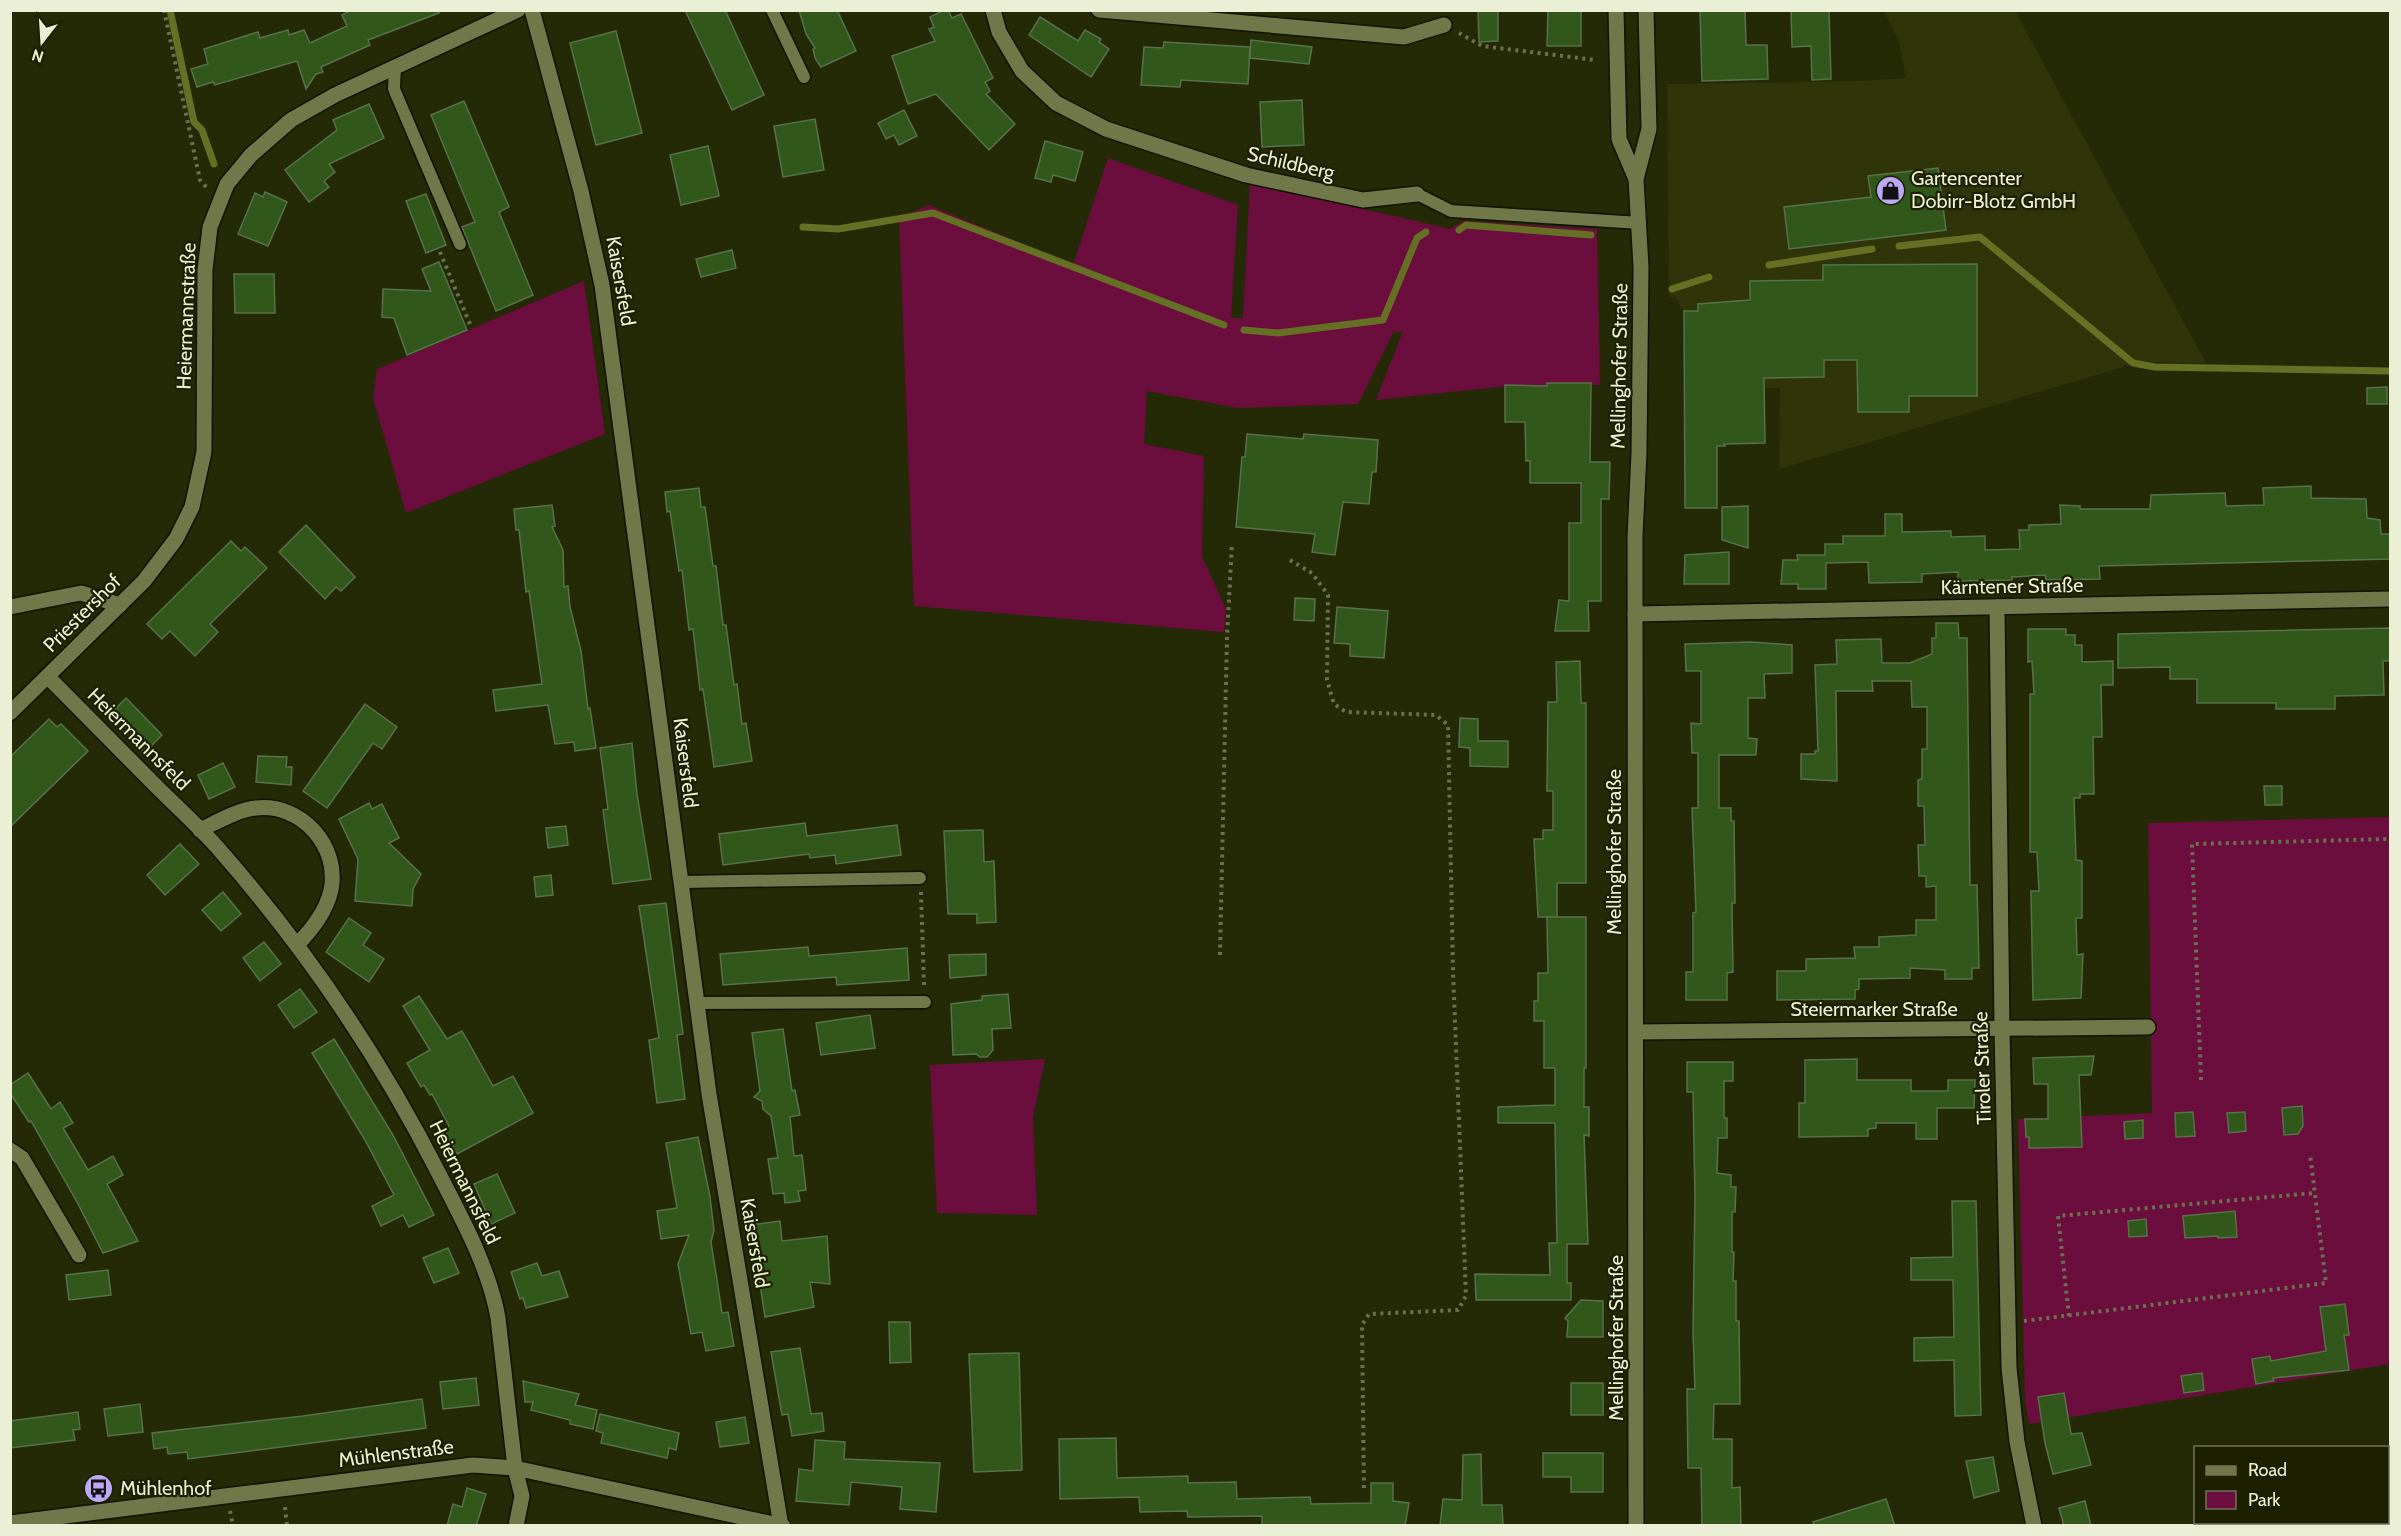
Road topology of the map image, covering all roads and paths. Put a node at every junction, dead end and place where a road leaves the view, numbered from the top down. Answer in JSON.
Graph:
{"nodes":[{"id":1,"x":164,"y":10,"type":"edge"},
{"id":2,"x":518,"y":10,"type":"edge"},
{"id":3,"x":532,"y":10,"type":"edge"},
{"id":4,"x":772,"y":10,"type":"edge"},
{"id":5,"x":993,"y":10,"type":"edge"},
{"id":6,"x":1099,"y":10,"type":"edge"},
{"id":7,"x":1616,"y":10,"type":"edge"},
{"id":8,"x":1646,"y":10,"type":"edge"},
{"id":9,"x":1444,"y":25,"type":"joint"},
{"id":10,"x":1595,"y":60,"type":"dead end"},
{"id":11,"x":395,"y":67,"type":"junction"},
{"id":12,"x":804,"y":77,"type":"dead end"},
{"id":13,"x":1636,"y":179,"type":"junction"},
{"id":14,"x":1417,"y":194,"type":"joint"},
{"id":15,"x":219,"y":203,"type":"junction"},
{"id":16,"x":1640,"y":223,"type":"junction"},
{"id":17,"x":460,"y":243,"type":"dead end"},
{"id":18,"x":440,"y":252,"type":"dead end"},
{"id":19,"x":470,"y":324,"type":"dead end"},
{"id":20,"x":176,"y":538,"type":"joint"},
{"id":21,"x":1232,"y":543,"type":"dead end"},
{"id":22,"x":1290,"y":560,"type":"dead end"},
{"id":23,"x":2391,"y":599,"type":"edge"},
{"id":24,"x":120,"y":605,"type":"junction"},
{"id":25,"x":10,"y":607,"type":"edge"},
{"id":26,"x":1997,"y":607,"type":"junction"},
{"id":27,"x":1635,"y":614,"type":"junction"},
{"id":28,"x":48,"y":676,"type":"junction"},
{"id":29,"x":10,"y":713,"type":"edge"},
{"id":30,"x":200,"y":830,"type":"junction"},
{"id":31,"x":2391,"y":839,"type":"edge"},
{"id":32,"x":920,"y":878,"type":"joint"},
{"id":33,"x":681,"y":882,"type":"junction"},
{"id":34,"x":297,"y":945,"type":"junction"},
{"id":35,"x":1220,"y":955,"type":"dead end"},
{"id":36,"x":925,"y":1002,"type":"joint"},
{"id":37,"x":696,"y":1003,"type":"junction"},
{"id":38,"x":2148,"y":1027,"type":"dead end"},
{"id":39,"x":2002,"y":1028,"type":"junction"},
{"id":40,"x":1636,"y":1032,"type":"junction"},
{"id":41,"x":2201,"y":1080,"type":"dead end"},
{"id":42,"x":10,"y":1150,"type":"edge"},
{"id":43,"x":2310,"y":1154,"type":"dead end"},
{"id":44,"x":2314,"y":1193,"type":"junction"},
{"id":45,"x":79,"y":1255,"type":"dead end"},
{"id":46,"x":2069,"y":1316,"type":"junction"},
{"id":47,"x":2008,"y":1323,"type":"junction"},
{"id":48,"x":515,"y":1468,"type":"junction"},
{"id":49,"x":1364,"y":1491,"type":"dead end"},
{"id":50,"x":10,"y":1523,"type":"edge"},
{"id":51,"x":782,"y":1525,"type":"edge"},
{"id":52,"x":516,"y":1526,"type":"edge"},
{"id":53,"x":1636,"y":1526,"type":"edge"},
{"id":54,"x":2034,"y":1526,"type":"edge"}],
"edges":[{"from":1,"to":15,"type":"path"},
{"from":2,"to":11,"type":"street","name":"Heiermannstraße"},
{"from":3,"to":33,"type":"street","name":"Kaisersfeld"},
{"from":4,"to":12,"type":"lane"},
{"from":5,"to":14,"type":"street","name":"Schildberg"},
{"from":6,"to":9,"type":"street"},
{"from":7,"to":13,"type":"street","name":"Mellinghofer Straße"},
{"from":8,"to":13,"type":"street","name":"Mellinghofer Straße"},
{"from":9,"to":10,"type":"path"},
{"from":11,"to":15,"type":"street","name":"Heiermannstraße"},
{"from":11,"to":17,"type":"lane"},
{"from":13,"to":16,"type":"street","name":"Mellinghofer Straße"},
{"from":14,"to":16,"type":"lane","name":"Schildberg"},
{"from":15,"to":20,"type":"street","name":"Heiermannstraße"},
{"from":16,"to":27,"type":"street","name":"Mellinghofer Straße"},
{"from":18,"to":19,"type":"path"},
{"from":20,"to":24,"type":"street","name":"Priestershof"},
{"from":21,"to":35,"type":"path"},
{"from":22,"to":49,"type":"path"},
{"from":23,"to":26,"type":"street","name":"Kärntener Straße"},
{"from":24,"to":25,"type":"street"},
{"from":24,"to":28,"type":"street","name":"Priestershof"},
{"from":26,"to":27,"type":"street","name":"Kärntener Straße"},
{"from":26,"to":39,"type":"street","name":"Tiroler Straße"},
{"from":27,"to":40,"type":"street","name":"Mellinghofer Straße"},
{"from":28,"to":29,"type":"street","name":"Priestershof"},
{"from":28,"to":30,"type":"street","name":"Heiermannsfeld"},
{"from":30,"to":34,"type":"street","name":"Heiermannsfeld"},
{"from":30,"to":34,"type":"street"},
{"from":31,"to":41,"type":"path"},
{"from":32,"to":33,"type":"lane"},
{"from":32,"to":36,"type":"path"},
{"from":33,"to":37,"type":"street","name":"Kaisersfeld"},
{"from":34,"to":48,"type":"street","name":"Heiermannsfeld"},
{"from":36,"to":37,"type":"lane"},
{"from":37,"to":51,"type":"street","name":"Kaisersfeld"},
{"from":38,"to":39,"type":"street","name":"Steiermarker Straße"},
{"from":39,"to":40,"type":"street","name":"Steiermarker Straße"},
{"from":39,"to":47,"type":"street","name":"Tiroler Straße"},
{"from":40,"to":53,"type":"street","name":"Mellinghofer Straße"},
{"from":42,"to":45,"type":"street"},
{"from":43,"to":44,"type":"path"},
{"from":44,"to":46,"type":"path"},
{"from":44,"to":46,"type":"path"},
{"from":46,"to":47,"type":"path"},
{"from":47,"to":54,"type":"street","name":"Tiroler Straße"},
{"from":48,"to":50,"type":"street","name":"Mühlenstraße"},
{"from":48,"to":51,"type":"street","name":"Mühlenstraße"},
{"from":48,"to":52,"type":"street","name":"Heiermannsfeld"}]}
